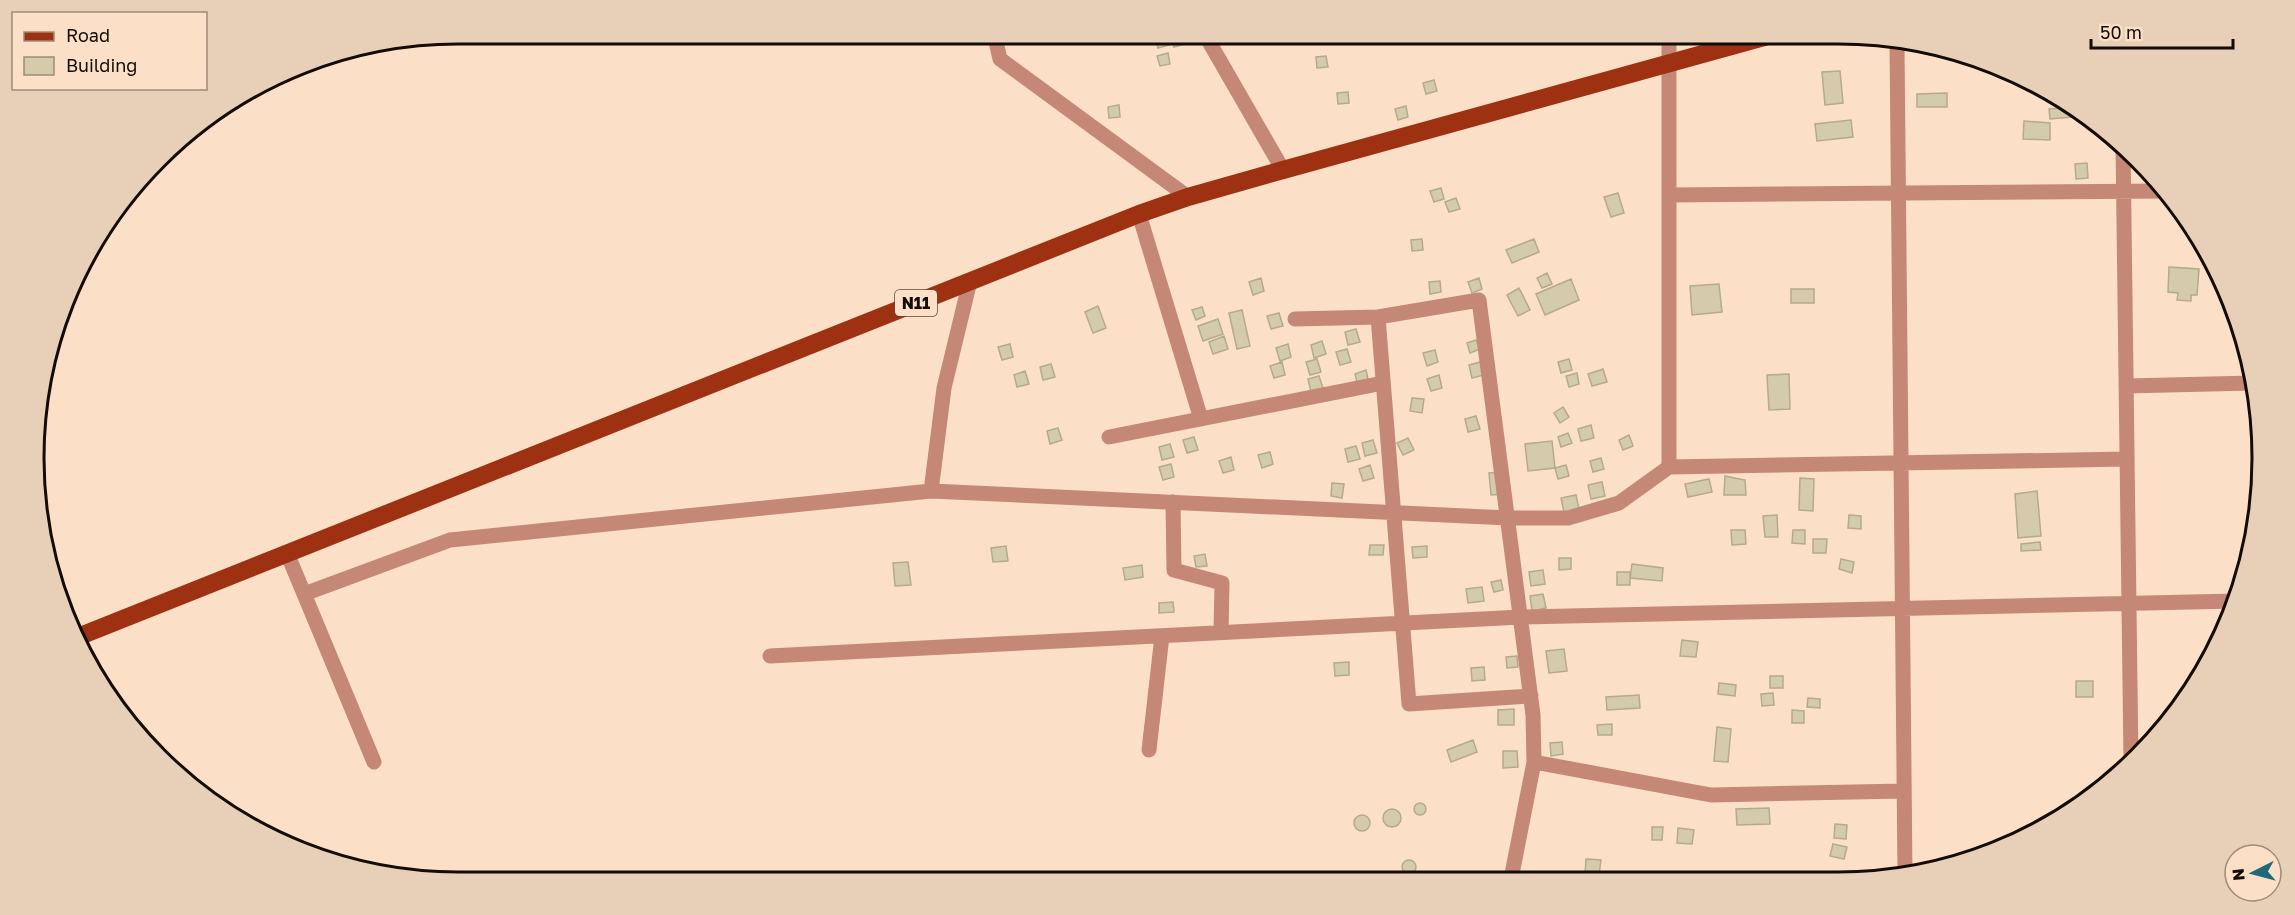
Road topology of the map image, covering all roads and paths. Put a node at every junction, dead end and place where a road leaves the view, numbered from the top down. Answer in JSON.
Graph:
{"nodes":[{"id":1,"x":997,"y":44,"type":"edge"},
{"id":2,"x":1210,"y":44,"type":"edge"},
{"id":3,"x":1669,"y":44,"type":"edge"},
{"id":4,"x":1740,"y":44,"type":"edge"},
{"id":5,"x":1897,"y":48,"type":"edge"},
{"id":6,"x":1669,"y":64,"type":"junction"},
{"id":7,"x":2123,"y":158,"type":"edge"},
{"id":8,"x":1284,"y":170,"type":"junction"},
{"id":9,"x":2154,"y":191,"type":"edge"},
{"id":10,"x":2123,"y":192,"type":"junction"},
{"id":11,"x":1898,"y":193,"type":"junction"},
{"id":12,"x":1669,"y":195,"type":"junction"},
{"id":13,"x":1188,"y":197,"type":"junction"},
{"id":14,"x":1139,"y":214,"type":"junction"},
{"id":15,"x":970,"y":281,"type":"junction"},
{"id":16,"x":1378,"y":317,"type":"junction"},
{"id":17,"x":1295,"y":319,"type":"dead end"},
{"id":18,"x":1383,"y":384,"type":"junction"},
{"id":19,"x":2245,"y":384,"type":"edge"},
{"id":20,"x":2126,"y":386,"type":"junction"},
{"id":21,"x":1201,"y":419,"type":"junction"},
{"id":22,"x":1110,"y":437,"type":"dead end"},
{"id":23,"x":2127,"y":459,"type":"junction"},
{"id":24,"x":1901,"y":463,"type":"junction"},
{"id":25,"x":1669,"y":467,"type":"junction"},
{"id":26,"x":930,"y":491,"type":"junction"},
{"id":27,"x":1173,"y":502,"type":"junction"},
{"id":28,"x":1393,"y":512,"type":"junction"},
{"id":29,"x":1508,"y":518,"type":"junction"},
{"id":30,"x":286,"y":553,"type":"junction"},
{"id":31,"x":304,"y":594,"type":"junction"},
{"id":32,"x":2226,"y":601,"type":"edge"},
{"id":33,"x":2129,"y":603,"type":"junction"},
{"id":34,"x":1902,"y":608,"type":"junction"},
{"id":35,"x":1521,"y":617,"type":"junction"},
{"id":36,"x":1402,"y":623,"type":"junction"},
{"id":37,"x":1221,"y":633,"type":"junction"},
{"id":38,"x":83,"y":635,"type":"edge"},
{"id":39,"x":1162,"y":636,"type":"junction"},
{"id":40,"x":770,"y":656,"type":"dead end"},
{"id":41,"x":1531,"y":696,"type":"junction"},
{"id":42,"x":2131,"y":749,"type":"edge"},
{"id":43,"x":1149,"y":750,"type":"dead end"},
{"id":44,"x":374,"y":762,"type":"dead end"},
{"id":45,"x":1534,"y":762,"type":"junction"},
{"id":46,"x":1904,"y":791,"type":"junction"},
{"id":47,"x":1905,"y":866,"type":"edge"},
{"id":48,"x":1512,"y":872,"type":"edge"}],
"edges":[{"from":1,"to":13,"type":"street"},
{"from":2,"to":8,"type":"street"},
{"from":3,"to":6,"type":"street"},
{"from":4,"to":6,"type":"main road","number":"N11"},
{"from":5,"to":11,"type":"street"},
{"from":6,"to":8,"type":"main road","number":"N11"},
{"from":6,"to":12,"type":"street"},
{"from":7,"to":10,"type":"street"},
{"from":8,"to":13,"type":"main road","number":"N11"},
{"from":9,"to":10,"type":"street"},
{"from":10,"to":11,"type":"street"},
{"from":10,"to":20,"type":"street"},
{"from":11,"to":12,"type":"street"},
{"from":11,"to":24,"type":"street"},
{"from":12,"to":25,"type":"street"},
{"from":13,"to":14,"type":"main road","number":"N11"},
{"from":14,"to":15,"type":"main road","number":"N11"},
{"from":14,"to":21,"type":"street"},
{"from":15,"to":26,"type":"street"},
{"from":15,"to":30,"type":"main road","number":"N11"},
{"from":16,"to":17,"type":"street"},
{"from":16,"to":18,"type":"street"},
{"from":16,"to":29,"type":"street"},
{"from":18,"to":21,"type":"street"},
{"from":18,"to":28,"type":"street"},
{"from":19,"to":20,"type":"street"},
{"from":20,"to":23,"type":"street"},
{"from":21,"to":22,"type":"street"},
{"from":23,"to":24,"type":"street"},
{"from":23,"to":33,"type":"street"},
{"from":24,"to":25,"type":"street"},
{"from":24,"to":34,"type":"street"},
{"from":25,"to":29,"type":"street"},
{"from":26,"to":27,"type":"street"},
{"from":26,"to":31,"type":"street"},
{"from":27,"to":28,"type":"street"},
{"from":27,"to":37,"type":"street"},
{"from":28,"to":29,"type":"street"},
{"from":28,"to":36,"type":"street"},
{"from":29,"to":35,"type":"street"},
{"from":30,"to":31,"type":"street"},
{"from":30,"to":38,"type":"main road","number":"N11"},
{"from":31,"to":44,"type":"street"},
{"from":32,"to":33,"type":"street"},
{"from":33,"to":34,"type":"street"},
{"from":33,"to":42,"type":"street"},
{"from":34,"to":35,"type":"street"},
{"from":34,"to":46,"type":"street"},
{"from":35,"to":36,"type":"street"},
{"from":35,"to":41,"type":"street"},
{"from":36,"to":37,"type":"street"},
{"from":36,"to":41,"type":"street"},
{"from":37,"to":39,"type":"street"},
{"from":39,"to":40,"type":"street"},
{"from":39,"to":43,"type":"street"},
{"from":41,"to":45,"type":"street"},
{"from":45,"to":46,"type":"street"},
{"from":45,"to":48,"type":"street"},
{"from":46,"to":47,"type":"street"}]}
